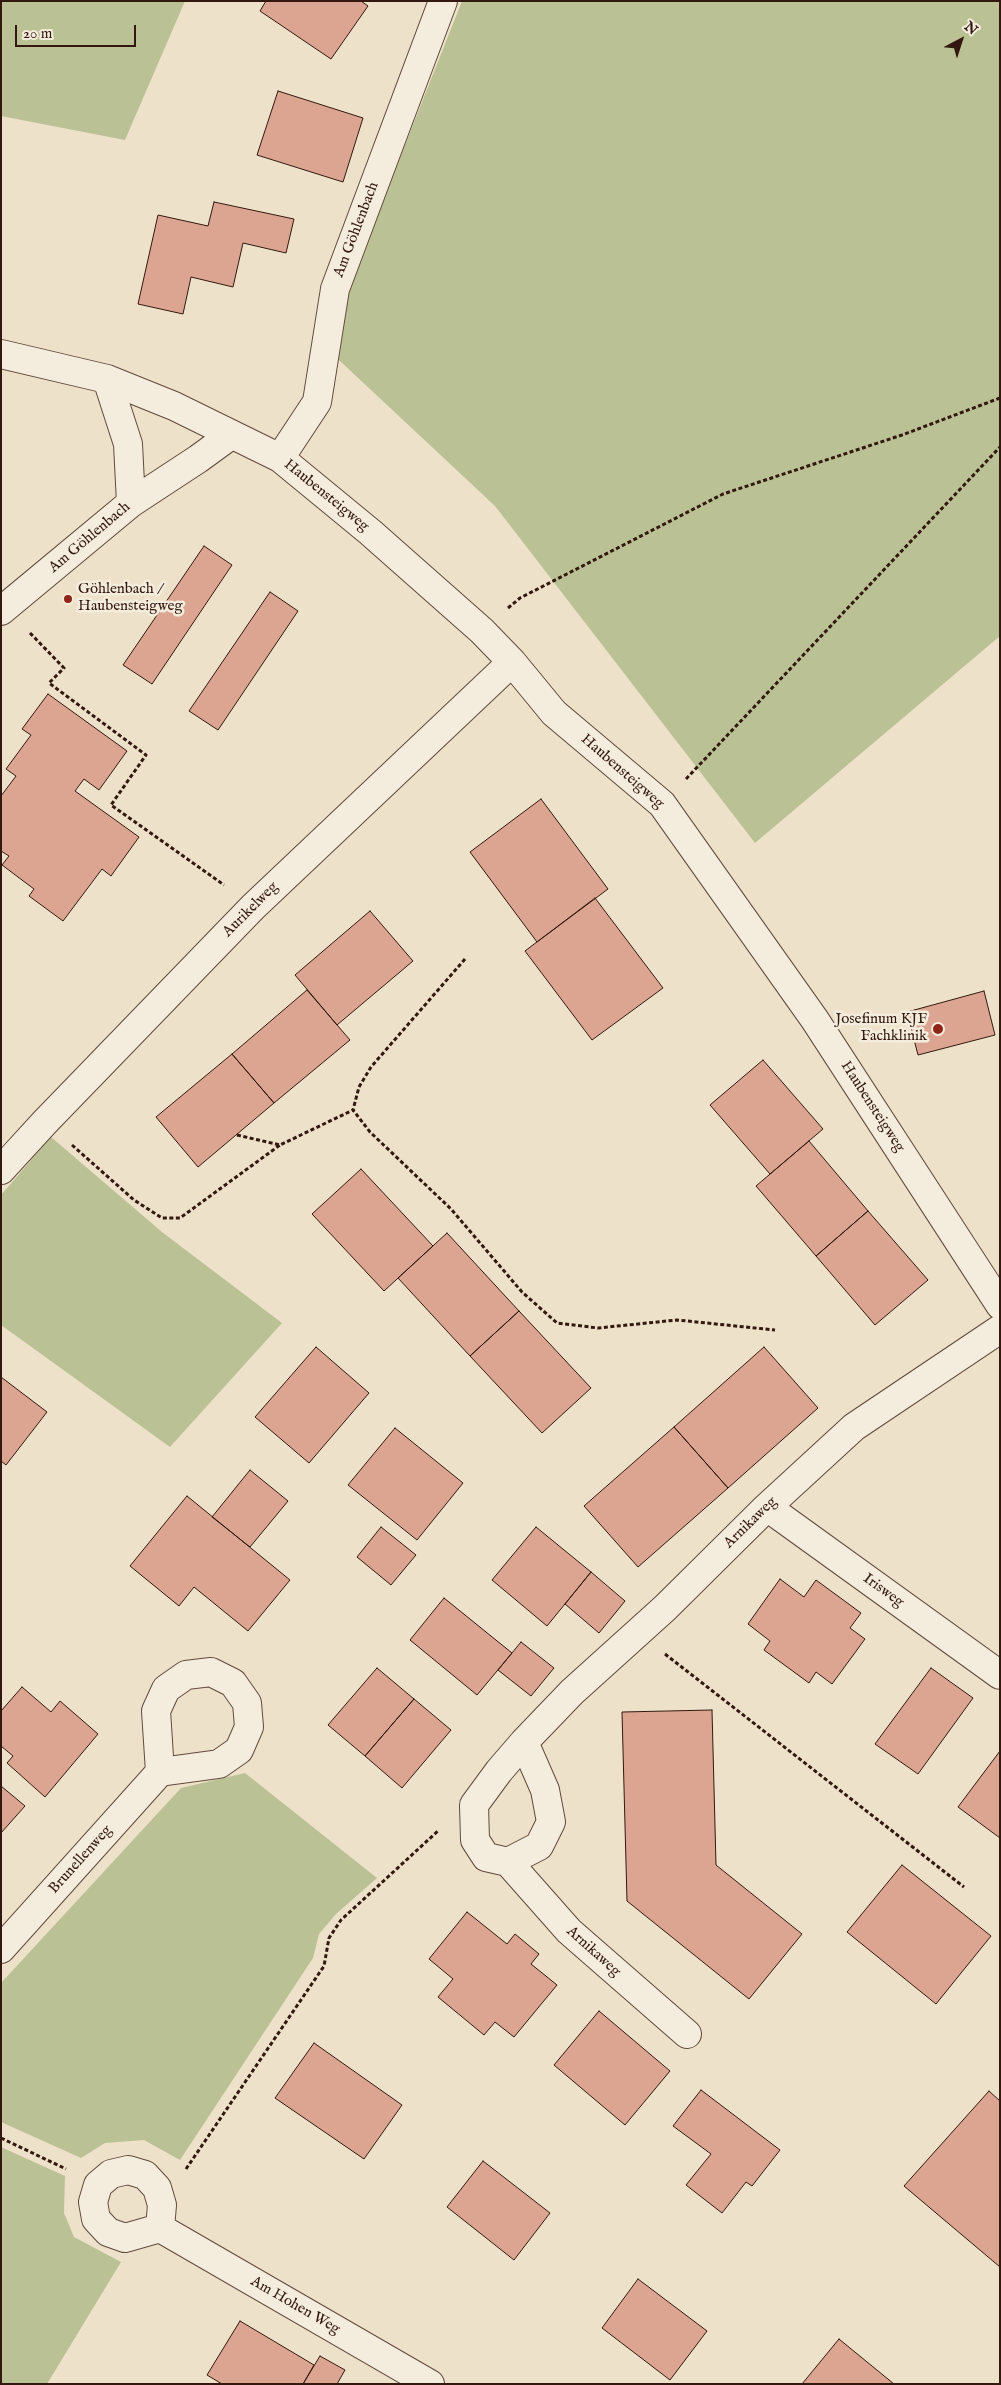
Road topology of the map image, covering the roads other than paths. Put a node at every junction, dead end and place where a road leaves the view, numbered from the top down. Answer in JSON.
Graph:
{"nodes":[{"id":1,"x":443,"y":1,"type":"edge"},
{"id":2,"x":1,"y":354,"type":"edge"},
{"id":3,"x":107,"y":380,"type":"junction"},
{"id":4,"x":231,"y":435,"type":"junction"},
{"id":5,"x":280,"y":458,"type":"junction"},
{"id":6,"x":131,"y":503,"type":"junction"},
{"id":7,"x":3,"y":609,"type":"edge"},
{"id":8,"x":512,"y":662,"type":"junction"},
{"id":9,"x":1,"y":1170,"type":"edge"},
{"id":10,"x":1000,"y":1304,"type":"edge"},
{"id":11,"x":1000,"y":1329,"type":"edge"},
{"id":12,"x":767,"y":1507,"type":"junction"},
{"id":13,"x":1000,"y":1675,"type":"edge"},
{"id":14,"x":524,"y":1742,"type":"junction"},
{"id":15,"x":160,"y":1772,"type":"dead end"},
{"id":16,"x":508,"y":1862,"type":"junction"},
{"id":17,"x":1,"y":1948,"type":"edge"},
{"id":18,"x":687,"y":2034,"type":"dead end"},
{"id":19,"x":161,"y":2216,"type":"junction"},
{"id":20,"x":430,"y":2384,"type":"edge"}],
"edges":[{"from":1,"to":5,"type":"street","name":"Am Göhlenbach"},
{"from":2,"to":3,"type":"street","name":"Haubensteigweg"},
{"from":3,"to":4,"type":"street","name":"Haubensteigweg"},
{"from":3,"to":6,"type":"street"},
{"from":4,"to":5,"type":"street","name":"Haubensteigweg"},
{"from":4,"to":6,"type":"street","name":"Am Göhlenbach"},
{"from":5,"to":8,"type":"street","name":"Haubensteigweg"},
{"from":6,"to":7,"type":"street","name":"Am Göhlenbach"},
{"from":8,"to":9,"type":"street","name":"Aurikelweg"},
{"from":8,"to":10,"type":"street","name":"Haubensteigweg"},
{"from":11,"to":12,"type":"street","name":"Arnikaweg"},
{"from":12,"to":13,"type":"street","name":"Irisweg"},
{"from":12,"to":14,"type":"street","name":"Arnikaweg"},
{"from":14,"to":16,"type":"street"},
{"from":14,"to":16,"type":"street","name":"Arnikaweg"},
{"from":15,"to":17,"type":"street","name":"Brunellenweg"},
{"from":16,"to":18,"type":"street","name":"Arnikaweg"},
{"from":19,"to":19,"type":"street"},
{"from":19,"to":20,"type":"street","name":"Am Hohen Weg"}]}
